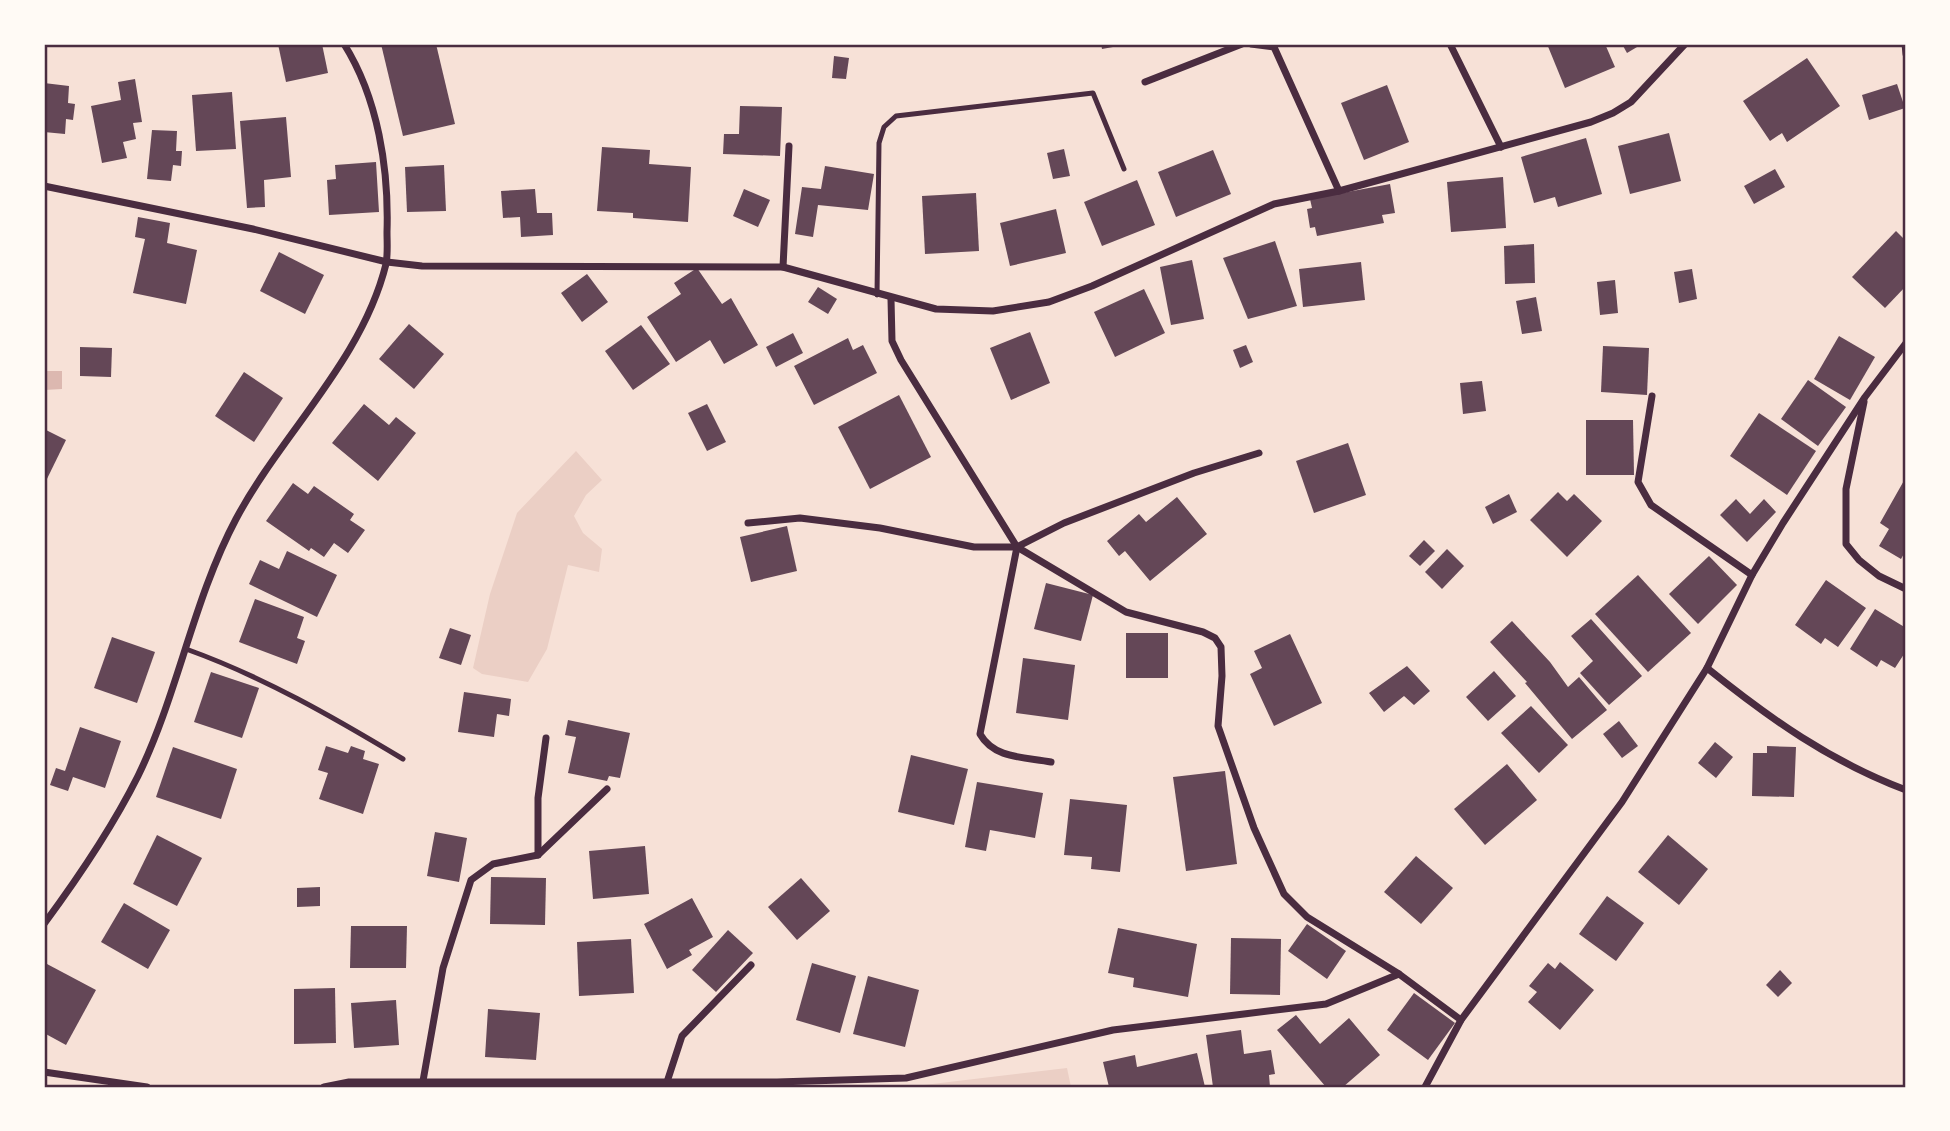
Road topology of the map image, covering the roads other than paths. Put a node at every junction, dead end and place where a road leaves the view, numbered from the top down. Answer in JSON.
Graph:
{"nodes":[{"id":1,"x":345,"y":44,"type":"edge"},
{"id":2,"x":1242,"y":44,"type":"edge"},
{"id":3,"x":1251,"y":44,"type":"edge"},
{"id":4,"x":1450,"y":44,"type":"edge"},
{"id":5,"x":1685,"y":44,"type":"edge"},
{"id":6,"x":1905,"y":44,"type":"edge"},
{"id":7,"x":1906,"y":54,"type":"edge"},
{"id":8,"x":1145,"y":82,"type":"dead end"},
{"id":9,"x":789,"y":146,"type":"dead end"},
{"id":10,"x":1501,"y":147,"type":"junction"},
{"id":11,"x":1125,"y":169,"type":"dead end"},
{"id":12,"x":44,"y":186,"type":"edge"},
{"id":13,"x":1339,"y":191,"type":"junction"},
{"id":14,"x":387,"y":262,"type":"junction"},
{"id":15,"x":783,"y":267,"type":"junction"},
{"id":16,"x":877,"y":295,"type":"junction"},
{"id":17,"x":891,"y":299,"type":"junction"},
{"id":18,"x":1906,"y":343,"type":"edge"},
{"id":19,"x":1652,"y":396,"type":"dead end"},
{"id":20,"x":1865,"y":397,"type":"junction"},
{"id":21,"x":1259,"y":453,"type":"dead end"},
{"id":22,"x":748,"y":523,"type":"dead end"},
{"id":23,"x":1017,"y":547,"type":"junction"},
{"id":24,"x":1752,"y":575,"type":"junction"},
{"id":25,"x":1906,"y":589,"type":"edge"},
{"id":26,"x":186,"y":649,"type":"junction"},
{"id":27,"x":1707,"y":668,"type":"junction"},
{"id":28,"x":546,"y":738,"type":"dead end"},
{"id":29,"x":403,"y":760,"type":"dead end"},
{"id":30,"x":1051,"y":762,"type":"dead end"},
{"id":31,"x":607,"y":789,"type":"dead end"},
{"id":32,"x":1906,"y":790,"type":"edge"},
{"id":33,"x":538,"y":855,"type":"junction"},
{"id":34,"x":44,"y":924,"type":"edge"},
{"id":35,"x":751,"y":965,"type":"dead end"},
{"id":36,"x":1399,"y":974,"type":"junction"},
{"id":37,"x":1461,"y":1020,"type":"junction"},
{"id":38,"x":44,"y":1072,"type":"edge"},
{"id":39,"x":423,"y":1081,"type":"junction"},
{"id":40,"x":667,"y":1082,"type":"junction"},
{"id":41,"x":642,"y":1084,"type":"edge"},
{"id":42,"x":777,"y":1085,"type":"edge"},
{"id":43,"x":147,"y":1087,"type":"edge"},
{"id":44,"x":324,"y":1087,"type":"edge"},
{"id":45,"x":1426,"y":1087,"type":"edge"}],
"edges":[{"from":1,"to":14,"type":"street"},
{"from":2,"to":8,"type":"street"},
{"from":3,"to":13,"type":"street"},
{"from":4,"to":10,"type":"street"},
{"from":5,"to":10,"type":"street"},
{"from":6,"to":7,"type":"street"},
{"from":9,"to":15,"type":"street"},
{"from":10,"to":13,"type":"street"},
{"from":11,"to":16,"type":"lane"},
{"from":12,"to":14,"type":"street"},
{"from":13,"to":17,"type":"street"},
{"from":14,"to":15,"type":"street"},
{"from":14,"to":26,"type":"street"},
{"from":15,"to":16,"type":"street"},
{"from":16,"to":17,"type":"street"},
{"from":17,"to":23,"type":"street"},
{"from":18,"to":20,"type":"street"},
{"from":19,"to":24,"type":"street"},
{"from":20,"to":24,"type":"street"},
{"from":20,"to":25,"type":"street"},
{"from":21,"to":23,"type":"street"},
{"from":22,"to":23,"type":"street"},
{"from":23,"to":30,"type":"street"},
{"from":23,"to":36,"type":"street"},
{"from":24,"to":27,"type":"street"},
{"from":26,"to":29,"type":"lane"},
{"from":26,"to":34,"type":"street"},
{"from":27,"to":32,"type":"street"},
{"from":27,"to":37,"type":"street"},
{"from":28,"to":33,"type":"street"},
{"from":31,"to":33,"type":"street"},
{"from":33,"to":39,"type":"street"},
{"from":35,"to":40,"type":"street"},
{"from":36,"to":37,"type":"street"},
{"from":36,"to":42,"type":"street"},
{"from":37,"to":45,"type":"street"},
{"from":38,"to":43,"type":"street"},
{"from":39,"to":41,"type":"street"},
{"from":39,"to":44,"type":"street"},
{"from":40,"to":41,"type":"street"},
{"from":40,"to":42,"type":"street"}]}
